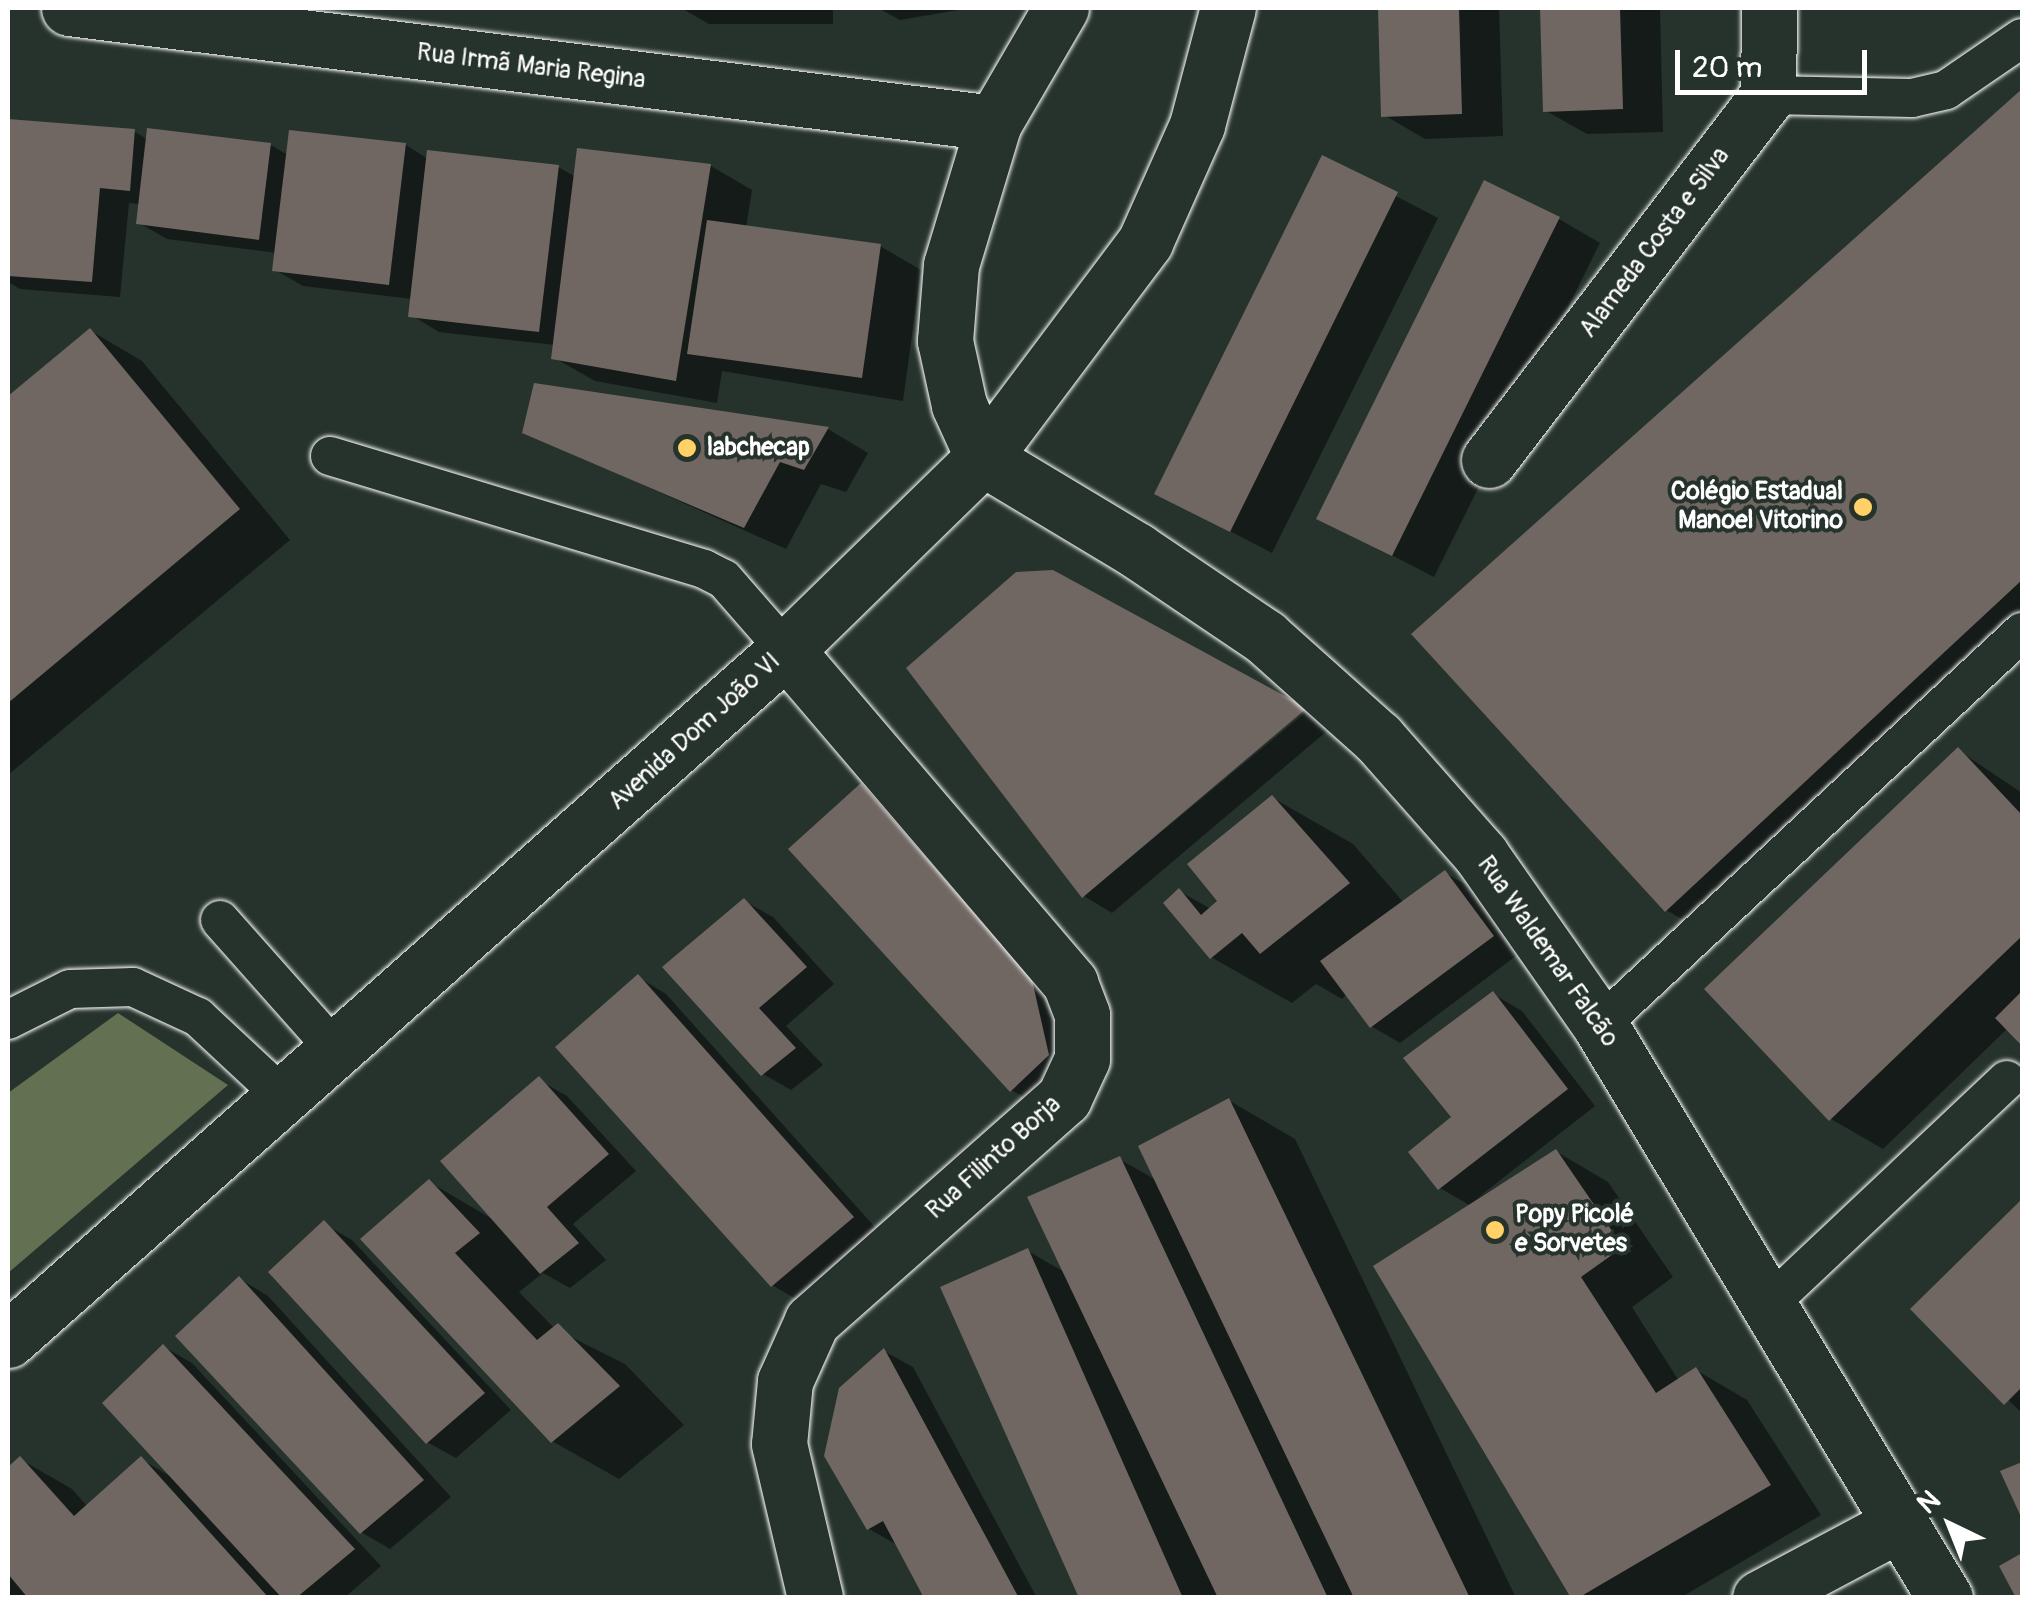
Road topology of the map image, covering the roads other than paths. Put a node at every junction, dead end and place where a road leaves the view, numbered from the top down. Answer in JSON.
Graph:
{"nodes":[{"id":1,"x":69,"y":8,"type":"edge"},
{"id":2,"x":1061,"y":8,"type":"edge"},
{"id":3,"x":1228,"y":8,"type":"edge"},
{"id":4,"x":1769,"y":8,"type":"edge"},
{"id":5,"x":2022,"y":38,"type":"edge"},
{"id":6,"x":1768,"y":95,"type":"junction"},
{"id":7,"x":994,"y":123,"type":"junction"},
{"id":8,"x":330,"y":456,"type":"dead end"},
{"id":9,"x":983,"y":458,"type":"junction"},
{"id":10,"x":1488,"y":460,"type":"dead end"},
{"id":11,"x":2022,"y":632,"type":"edge"},
{"id":12,"x":786,"y":650,"type":"junction"},
{"id":13,"x":220,"y":920,"type":"dead end"},
{"id":14,"x":8,"y":1020,"type":"edge"},
{"id":15,"x":1600,"y":1025,"type":"junction"},
{"id":16,"x":337,"y":1052,"type":"junction"},
{"id":17,"x":2007,"y":1080,"type":"dead end"},
{"id":18,"x":284,"y":1098,"type":"junction"},
{"id":19,"x":1768,"y":1305,"type":"junction"},
{"id":20,"x":8,"y":1340,"type":"edge"},
{"id":21,"x":1901,"y":1523,"type":"junction"},
{"id":22,"x":815,"y":1598,"type":"edge"},
{"id":23,"x":1760,"y":1598,"type":"edge"},
{"id":24,"x":1946,"y":1598,"type":"edge"}],
"edges":[{"from":1,"to":7,"type":"street","name":"Rua Irmã Maria Regina"},
{"from":2,"to":7,"type":"street"},
{"from":3,"to":9,"type":"street","name":"Avenida Dom João VI"},
{"from":4,"to":6,"type":"street"},
{"from":5,"to":6,"type":"lane"},
{"from":6,"to":10,"type":"street","name":"Alameda Costa e Silva"},
{"from":7,"to":9,"type":"street"},
{"from":8,"to":12,"type":"lane"},
{"from":9,"to":12,"type":"street","name":"Avenida Dom João VI"},
{"from":9,"to":15,"type":"street","name":"Rua Waldemar Falcão"},
{"from":11,"to":15,"type":"lane"},
{"from":12,"to":16,"type":"street","name":"Avenida Dom João VI"},
{"from":12,"to":22,"type":"street","name":"Rua Filinto Borja"},
{"from":13,"to":16,"type":"lane"},
{"from":14,"to":18,"type":"lane"},
{"from":15,"to":19,"type":"street","name":"Rua Waldemar Falcão"},
{"from":16,"to":18,"type":"street","name":"Avenida Dom João VI"},
{"from":17,"to":19,"type":"lane"},
{"from":18,"to":20,"type":"street","name":"Avenida Dom João VI"},
{"from":19,"to":21,"type":"street","name":"Rua Waldemar Falcão"},
{"from":21,"to":23,"type":"street"},
{"from":21,"to":24,"type":"street","name":"Rua Waldemar Falcão"}]}
